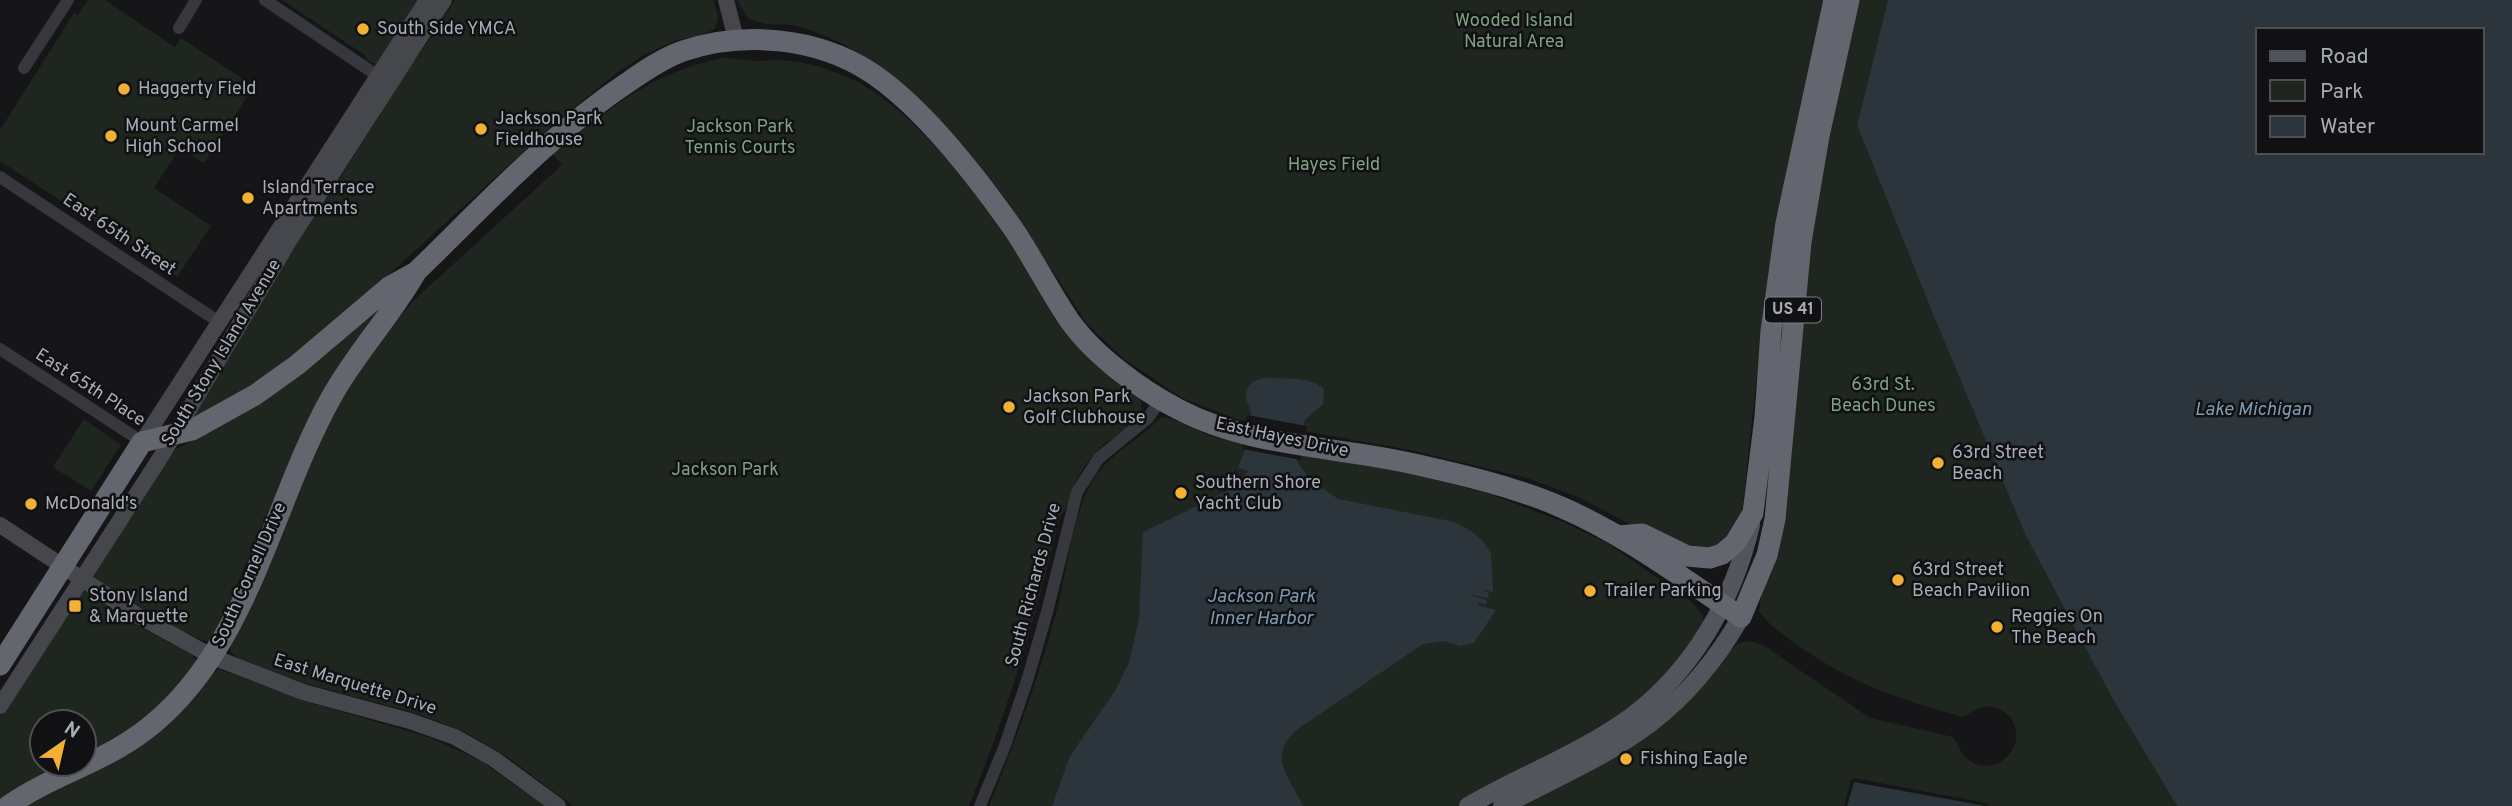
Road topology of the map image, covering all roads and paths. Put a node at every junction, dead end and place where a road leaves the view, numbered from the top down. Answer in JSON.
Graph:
{"nodes":[{"id":1,"x":68,"y":0,"type":"edge"},
{"id":2,"x":196,"y":0,"type":"edge"},
{"id":3,"x":265,"y":0,"type":"edge"},
{"id":4,"x":427,"y":0,"type":"edge"},
{"id":5,"x":444,"y":0,"type":"edge"},
{"id":6,"x":726,"y":0,"type":"edge"},
{"id":7,"x":1834,"y":0,"type":"edge"},
{"id":8,"x":1849,"y":0,"type":"edge"},
{"id":9,"x":179,"y":28,"type":"dead end"},
{"id":10,"x":736,"y":39,"type":"junction"},
{"id":11,"x":24,"y":68,"type":"dead end"},
{"id":12,"x":384,"y":80,"type":"junction"},
{"id":13,"x":0,"y":177,"type":"edge"},
{"id":14,"x":416,"y":272,"type":"junction"},
{"id":15,"x":219,"y":323,"type":"junction"},
{"id":16,"x":0,"y":349,"type":"edge"},
{"id":17,"x":1160,"y":399,"type":"junction"},
{"id":18,"x":174,"y":434,"type":"junction"},
{"id":19,"x":142,"y":442,"type":"junction"},
{"id":20,"x":162,"y":455,"type":"junction"},
{"id":21,"x":1753,"y":513,"type":"junction"},
{"id":22,"x":0,"y":525,"type":"edge"},
{"id":23,"x":1618,"y":536,"type":"junction"},
{"id":24,"x":72,"y":573,"type":"junction"},
{"id":25,"x":1732,"y":611,"type":"junction"},
{"id":26,"x":213,"y":657,"type":"junction"},
{"id":27,"x":0,"y":665,"type":"edge"},
{"id":28,"x":0,"y":706,"type":"edge"},
{"id":29,"x":8,"y":806,"type":"edge"},
{"id":30,"x":558,"y":806,"type":"edge"},
{"id":31,"x":980,"y":806,"type":"edge"},
{"id":32,"x":1468,"y":806,"type":"edge"},
{"id":33,"x":1502,"y":806,"type":"edge"}],
"edges":[{"from":1,"to":11,"type":"street"},
{"from":2,"to":9,"type":"street"},
{"from":3,"to":12,"type":"street"},
{"from":4,"to":12,"type":"main road","name":"South Stony Island Avenue"},
{"from":5,"to":12,"type":"main road","name":"South Stony Island Avenue"},
{"from":6,"to":10,"type":"main road"},
{"from":7,"to":21,"type":"highway","number":"US 41"},
{"from":8,"to":25,"type":"highway","number":"US 41"},
{"from":10,"to":14,"type":"highway","name":"South Cornell Drive"},
{"from":10,"to":17,"type":"highway","name":"East Hayes Drive"},
{"from":12,"to":15,"type":"main road","name":"South Stony Island Avenue"},
{"from":12,"to":18,"type":"main road","name":"South Stony Island Avenue"},
{"from":13,"to":15,"type":"street","name":"East 65th Street"},
{"from":14,"to":18,"type":"highway","name":"South Cornell Drive"},
{"from":14,"to":26,"type":"highway","name":"South Cornell Drive"},
{"from":15,"to":19,"type":"main road","name":"South Stony Island Avenue"},
{"from":16,"to":19,"type":"street","name":"East 65th Place"},
{"from":17,"to":23,"type":"highway","name":"East Hayes Drive"},
{"from":17,"to":31,"type":"street","name":"South Richards Drive"},
{"from":18,"to":19,"type":"highway","name":"South Cornell Drive"},
{"from":18,"to":20,"type":"main road","name":"South Stony Island Avenue"},
{"from":19,"to":20,"type":"street","name":"East 65th Place"},
{"from":19,"to":24,"type":"highway","name":"South Stony Island Avenue"},
{"from":20,"to":24,"type":"main road","name":"South Stony Island Avenue"},
{"from":21,"to":23,"type":"highway"},
{"from":21,"to":25,"type":"main road","number":"US 41"},
{"from":22,"to":24,"type":"main road","name":"East Marquette Drive"},
{"from":23,"to":25,"type":"highway","name":"East Hayes Drive"},
{"from":24,"to":26,"type":"main road","name":"East Marquette Drive"},
{"from":24,"to":27,"type":"highway","name":"South Stony Island Avenue"},
{"from":24,"to":28,"type":"main road","name":"South Stony Island Avenue"},
{"from":25,"to":32,"type":"main road","number":"US 41"},
{"from":25,"to":33,"type":"main road","number":"US 41"},
{"from":26,"to":29,"type":"highway","name":"South Cornell Drive"},
{"from":26,"to":30,"type":"main road","name":"East Marquette Drive"}]}
